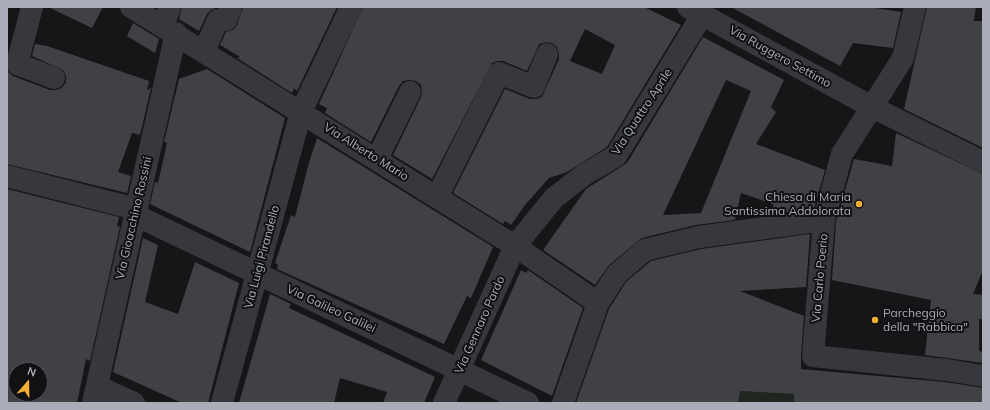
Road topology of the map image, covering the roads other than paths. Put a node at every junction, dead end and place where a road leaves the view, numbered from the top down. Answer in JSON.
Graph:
{"nodes":[{"id":1,"x":32,"y":7,"type":"edge"},
{"id":2,"x":131,"y":7,"type":"edge"},
{"id":3,"x":231,"y":7,"type":"edge"},
{"id":4,"x":351,"y":7,"type":"edge"},
{"id":5,"x":915,"y":7,"type":"edge"},
{"id":6,"x":695,"y":11,"type":"edge"},
{"id":7,"x":170,"y":22,"type":"edge"},
{"id":8,"x":204,"y":51,"type":"junction"},
{"id":9,"x":547,"y":54,"type":"dead end"},
{"id":10,"x":54,"y":78,"type":"dead end"},
{"id":11,"x":410,"y":92,"type":"dead end"},
{"id":12,"x":872,"y":107,"type":"junction"},
{"id":13,"x":300,"y":112,"type":"junction"},
{"id":14,"x":377,"y":159,"type":"junction"},
{"id":15,"x":983,"y":162,"type":"edge"},
{"id":16,"x":7,"y":176,"type":"edge"},
{"id":17,"x":437,"y":197,"type":"junction"},
{"id":18,"x":136,"y":212,"type":"junction"},
{"id":19,"x":824,"y":220,"type":"junction"},
{"id":20,"x":515,"y":246,"type":"junction"},
{"id":21,"x":257,"y":274,"type":"junction"},
{"id":22,"x":598,"y":303,"type":"junction"},
{"id":23,"x":459,"y":370,"type":"junction"},
{"id":24,"x":983,"y":376,"type":"edge"},
{"id":25,"x":95,"y":394,"type":"edge"},
{"id":26,"x":134,"y":403,"type":"edge"},
{"id":27,"x":222,"y":403,"type":"edge"},
{"id":28,"x":444,"y":403,"type":"edge"},
{"id":29,"x":528,"y":403,"type":"edge"},
{"id":30,"x":563,"y":403,"type":"edge"}],
"edges":[{"from":1,"to":10,"type":"street"},
{"from":2,"to":7,"type":"street","name":"Via Alberto Mario"},
{"from":3,"to":8,"type":"street"},
{"from":4,"to":13,"type":"street","name":"Via Luigi Pirandello"},
{"from":5,"to":12,"type":"street","name":"Via Carlo Poerio"},
{"from":6,"to":12,"type":"street","name":"Via Ruggero Settimo"},
{"from":6,"to":20,"type":"street","name":"Via Quattro Aprile"},
{"from":7,"to":8,"type":"street","name":"Via Alberto Mario"},
{"from":7,"to":18,"type":"street","name":"Via Gioacchino Rossini"},
{"from":8,"to":13,"type":"street","name":"Via Alberto Mario"},
{"from":9,"to":17,"type":"street"},
{"from":11,"to":14,"type":"street"},
{"from":12,"to":15,"type":"street","name":"Via Ruggero Settimo"},
{"from":12,"to":19,"type":"street","name":"Via Carlo Poerio"},
{"from":13,"to":14,"type":"street","name":"Via Alberto Mario"},
{"from":13,"to":21,"type":"street","name":"Via Luigi Pirandello"},
{"from":14,"to":17,"type":"street","name":"Via Alberto Mario"},
{"from":16,"to":18,"type":"street","name":"Via Galileo Galilei"},
{"from":17,"to":20,"type":"street","name":"Via Alberto Mario"},
{"from":18,"to":21,"type":"street","name":"Via Galileo Galilei"},
{"from":18,"to":25,"type":"street","name":"Via Gioacchino Rossini"},
{"from":19,"to":22,"type":"street"},
{"from":19,"to":24,"type":"street","name":"Via Carlo Poerio"},
{"from":20,"to":22,"type":"street","name":"Via Alberto Mario"},
{"from":20,"to":23,"type":"street","name":"Via Gennaro Pardo"},
{"from":21,"to":23,"type":"street","name":"Via Galileo Galilei"},
{"from":21,"to":27,"type":"street","name":"Via Luigi Pirandello"},
{"from":22,"to":30,"type":"street"},
{"from":23,"to":28,"type":"street","name":"Via Gennaro Pardo"},
{"from":23,"to":29,"type":"street","name":"Via Galileo Galilei"},
{"from":25,"to":26,"type":"street"}]}
